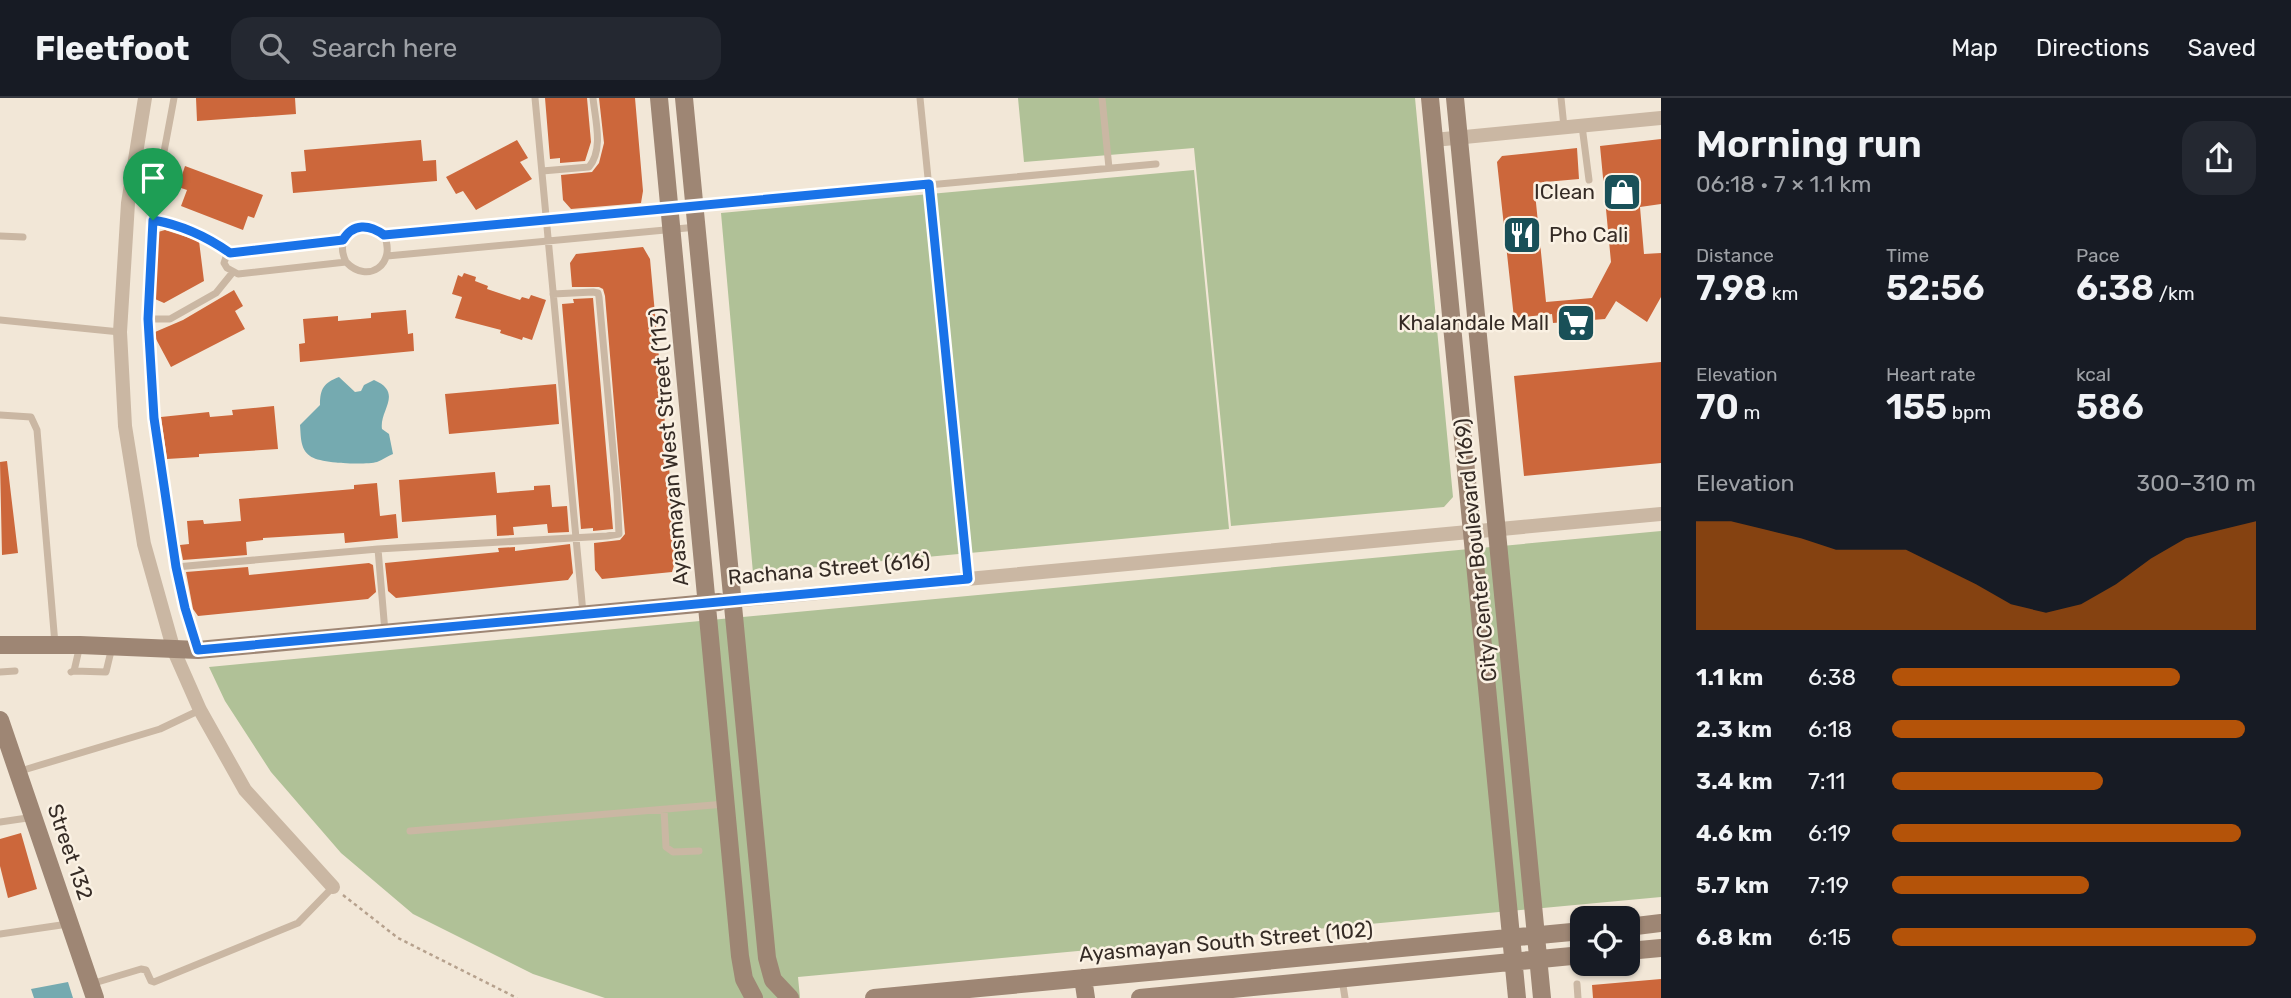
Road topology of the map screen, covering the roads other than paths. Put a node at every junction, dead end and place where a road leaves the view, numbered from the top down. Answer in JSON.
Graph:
{"nodes":[{"id":1,"x":145,"y":98,"type":"edge"},
{"id":2,"x":174,"y":98,"type":"edge"},
{"id":3,"x":535,"y":98,"type":"edge"},
{"id":4,"x":593,"y":98,"type":"edge"},
{"id":5,"x":659,"y":98,"type":"edge"},
{"id":6,"x":684,"y":98,"type":"edge"},
{"id":7,"x":920,"y":98,"type":"edge"},
{"id":8,"x":1102,"y":98,"type":"edge"},
{"id":9,"x":1430,"y":98,"type":"edge"},
{"id":10,"x":1455,"y":98,"type":"edge"},
{"id":11,"x":1561,"y":98,"type":"edge"},
{"id":12,"x":1661,"y":118,"type":"edge"},
{"id":13,"x":1582,"y":126,"type":"junction"},
{"id":14,"x":1564,"y":128,"type":"junction"},
{"id":15,"x":1458,"y":138,"type":"junction"},
{"id":16,"x":1434,"y":140,"type":"junction"},
{"id":17,"x":1156,"y":164,"type":"dead end"},
{"id":18,"x":1109,"y":168,"type":"junction"},
{"id":19,"x":542,"y":171,"type":"junction"},
{"id":20,"x":1589,"y":180,"type":"dead end"},
{"id":21,"x":929,"y":184,"type":"junction"},
{"id":22,"x":694,"y":205,"type":"junction"},
{"id":23,"x":669,"y":207,"type":"junction"},
{"id":24,"x":546,"y":219,"type":"junction"},
{"id":25,"x":153,"y":220,"type":"junction"},
{"id":26,"x":697,"y":227,"type":"junction"},
{"id":27,"x":671,"y":230,"type":"junction"},
{"id":28,"x":384,"y":235,"type":"junction"},
{"id":29,"x":0,"y":236,"type":"edge"},
{"id":30,"x":23,"y":237,"type":"dead end"},
{"id":31,"x":343,"y":240,"type":"junction"},
{"id":32,"x":548,"y":241,"type":"junction"},
{"id":33,"x":230,"y":253,"type":"junction"},
{"id":34,"x":387,"y":256,"type":"junction"},
{"id":35,"x":345,"y":262,"type":"junction"},
{"id":36,"x":233,"y":272,"type":"junction"},
{"id":37,"x":553,"y":294,"type":"junction"},
{"id":38,"x":148,"y":319,"type":"junction"},
{"id":39,"x":0,"y":320,"type":"edge"},
{"id":40,"x":706,"y":327,"type":"junction"},
{"id":41,"x":681,"y":329,"type":"junction"},
{"id":42,"x":120,"y":332,"type":"junction"},
{"id":43,"x":0,"y":415,"type":"edge"},
{"id":44,"x":1661,"y":514,"type":"edge"},
{"id":45,"x":1496,"y":529,"type":"junction"},
{"id":46,"x":1472,"y":532,"type":"junction"},
{"id":47,"x":575,"y":537,"type":"junction"},
{"id":48,"x":378,"y":549,"type":"junction"},
{"id":49,"x":176,"y":567,"type":"junction"},
{"id":50,"x":968,"y":579,"type":"junction"},
{"id":51,"x":732,"y":601,"type":"junction"},
{"id":52,"x":706,"y":603,"type":"junction"},
{"id":53,"x":584,"y":614,"type":"junction"},
{"id":54,"x":385,"y":633,"type":"junction"},
{"id":55,"x":0,"y":645,"type":"edge"},
{"id":56,"x":55,"y":645,"type":"junction"},
{"id":57,"x":80,"y":645,"type":"junction"},
{"id":58,"x":112,"y":646,"type":"junction"},
{"id":59,"x":174,"y":650,"type":"junction"},
{"id":60,"x":198,"y":650,"type":"junction"},
{"id":61,"x":15,"y":671,"type":"dead end"},
{"id":62,"x":0,"y":672,"type":"edge"},
{"id":63,"x":200,"y":710,"type":"junction"},
{"id":64,"x":0,"y":720,"type":"edge"},
{"id":65,"x":21,"y":771,"type":"junction"},
{"id":66,"x":752,"y":802,"type":"junction"},
{"id":67,"x":725,"y":804,"type":"junction"},
{"id":68,"x":664,"y":810,"type":"junction"},
{"id":69,"x":34,"y":817,"type":"junction"},
{"id":70,"x":0,"y":822,"type":"edge"},
{"id":71,"x":410,"y":831,"type":"dead end"},
{"id":72,"x":699,"y":851,"type":"dead end"},
{"id":73,"x":333,"y":887,"type":"joint"},
{"id":74,"x":70,"y":923,"type":"junction"},
{"id":75,"x":1661,"y":923,"type":"edge"},
{"id":76,"x":1640,"y":925,"type":"edge"},
{"id":77,"x":1570,"y":932,"type":"edge"},
{"id":78,"x":0,"y":934,"type":"edge"},
{"id":79,"x":1536,"y":935,"type":"junction"},
{"id":80,"x":1511,"y":937,"type":"junction"},
{"id":81,"x":1661,"y":948,"type":"edge"},
{"id":82,"x":1640,"y":950,"type":"edge"},
{"id":83,"x":1570,"y":956,"type":"edge"},
{"id":84,"x":1308,"y":957,"type":"junction"},
{"id":85,"x":1539,"y":960,"type":"junction"},
{"id":86,"x":1514,"y":962,"type":"junction"},
{"id":87,"x":1083,"y":978,"type":"junction"},
{"id":88,"x":1342,"y":979,"type":"junction"},
{"id":89,"x":1310,"y":982,"type":"junction"},
{"id":90,"x":1577,"y":984,"type":"dead end"},
{"id":91,"x":93,"y":991,"type":"edge"},
{"id":92,"x":1010,"y":992,"type":"edge"},
{"id":93,"x":786,"y":994,"type":"edge"},
{"id":94,"x":754,"y":998,"type":"edge"},
{"id":95,"x":874,"y":998,"type":"edge"},
{"id":96,"x":1086,"y":998,"type":"edge"},
{"id":97,"x":1140,"y":998,"type":"edge"},
{"id":98,"x":1345,"y":998,"type":"edge"},
{"id":99,"x":1517,"y":998,"type":"edge"},
{"id":100,"x":1542,"y":998,"type":"edge"},
{"id":101,"x":1578,"y":998,"type":"edge"}],
"edges":[{"from":1,"to":42,"type":"street"},
{"from":2,"to":25,"type":"lane"},
{"from":3,"to":19,"type":"lane"},
{"from":4,"to":19,"type":"lane"},
{"from":5,"to":23,"type":"street","name":"Ayasmayan West Street (113)"},
{"from":6,"to":22,"type":"street"},
{"from":7,"to":21,"type":"lane"},
{"from":8,"to":18,"type":"lane"},
{"from":9,"to":16,"type":"street","name":"City Center Boulevard (169)"},
{"from":10,"to":15,"type":"street","name":"City Center Boulevard (169)"},
{"from":11,"to":14,"type":"lane"},
{"from":12,"to":13,"type":"street"},
{"from":13,"to":14,"type":"street"},
{"from":13,"to":20,"type":"lane"},
{"from":14,"to":15,"type":"street"},
{"from":15,"to":16,"type":"street"},
{"from":15,"to":45,"type":"street","name":"City Center Boulevard (169)"},
{"from":16,"to":46,"type":"street","name":"City Center Boulevard (169)"},
{"from":17,"to":18,"type":"lane"},
{"from":18,"to":21,"type":"lane"},
{"from":19,"to":24,"type":"lane"},
{"from":21,"to":22,"type":"lane"},
{"from":21,"to":50,"type":"lane"},
{"from":22,"to":23,"type":"lane"},
{"from":22,"to":26,"type":"street"},
{"from":23,"to":24,"type":"lane"},
{"from":23,"to":27,"type":"street","name":"Ayasmayan West Street (113)"},
{"from":24,"to":28,"type":"lane"},
{"from":24,"to":32,"type":"lane"},
{"from":25,"to":33,"type":"lane"},
{"from":25,"to":38,"type":"lane"},
{"from":26,"to":27,"type":"lane"},
{"from":26,"to":40,"type":"street"},
{"from":27,"to":32,"type":"lane"},
{"from":27,"to":41,"type":"street","name":"Ayasmayan West Street (113)"},
{"from":28,"to":31,"type":"lane"},
{"from":28,"to":34,"type":"lane"},
{"from":29,"to":30,"type":"lane"},
{"from":31,"to":33,"type":"lane"},
{"from":31,"to":35,"type":"lane"},
{"from":32,"to":34,"type":"lane"},
{"from":32,"to":37,"type":"lane"},
{"from":33,"to":36,"type":"lane"},
{"from":34,"to":35,"type":"lane"},
{"from":35,"to":36,"type":"lane"},
{"from":36,"to":38,"type":"lane"},
{"from":37,"to":47,"type":"lane"},
{"from":37,"to":47,"type":"lane"},
{"from":38,"to":49,"type":"lane"},
{"from":39,"to":42,"type":"lane"},
{"from":40,"to":41,"type":"street"},
{"from":40,"to":51,"type":"street"},
{"from":41,"to":52,"type":"street","name":"Ayasmayan West Street (113)"},
{"from":42,"to":59,"type":"street"},
{"from":43,"to":56,"type":"lane"},
{"from":44,"to":45,"type":"street","name":"Rachana Street (616)"},
{"from":45,"to":46,"type":"street","name":"Rachana Street (616)"},
{"from":45,"to":79,"type":"street","name":"City Center Boulevard (169)"},
{"from":46,"to":50,"type":"street","name":"Rachana Street (616)"},
{"from":46,"to":80,"type":"street","name":"City Center Boulevard (169)"},
{"from":47,"to":48,"type":"lane"},
{"from":47,"to":53,"type":"lane"},
{"from":48,"to":49,"type":"lane"},
{"from":48,"to":54,"type":"lane"},
{"from":49,"to":60,"type":"lane"},
{"from":50,"to":51,"type":"street","name":"Rachana Street (616)"},
{"from":51,"to":52,"type":"street","name":"Rachana Street (616)"},
{"from":51,"to":66,"type":"street"},
{"from":52,"to":53,"type":"street","name":"Rachana Street (616)"},
{"from":52,"to":67,"type":"street","name":"Ayasmayan West Street (113)"},
{"from":53,"to":54,"type":"street","name":"Rachana Street (616)"},
{"from":54,"to":60,"type":"street","name":"Rachana Street (616)"},
{"from":55,"to":56,"type":"street","name":"Rachana Street (616)"},
{"from":56,"to":57,"type":"street","name":"Rachana Street (616)"},
{"from":57,"to":58,"type":"street","name":"Rachana Street (616)"},
{"from":57,"to":58,"type":"lane"},
{"from":58,"to":59,"type":"street","name":"Rachana Street (616)"},
{"from":59,"to":60,"type":"street","name":"Rachana Street (616)"},
{"from":59,"to":63,"type":"street"},
{"from":61,"to":62,"type":"lane"},
{"from":63,"to":65,"type":"lane"},
{"from":63,"to":73,"type":"street"},
{"from":64,"to":65,"type":"street","name":"Street 132"},
{"from":65,"to":69,"type":"street","name":"Street 132"},
{"from":66,"to":67,"type":"street"},
{"from":66,"to":93,"type":"street"},
{"from":67,"to":68,"type":"lane"},
{"from":67,"to":94,"type":"street","name":"Ayasmayan West Street (113)"},
{"from":68,"to":71,"type":"lane"},
{"from":68,"to":72,"type":"lane"},
{"from":69,"to":70,"type":"lane"},
{"from":69,"to":74,"type":"street","name":"Street 132"},
{"from":73,"to":91,"type":"lane"},
{"from":74,"to":78,"type":"lane"},
{"from":74,"to":91,"type":"street","name":"Street 132"},
{"from":75,"to":76,"type":"street"},
{"from":77,"to":79,"type":"street","name":"Ayasmayan South Street (102)"},
{"from":79,"to":80,"type":"street","name":"Ayasmayan South Street (102)"},
{"from":79,"to":85,"type":"street","name":"City Center Boulevard (169)"},
{"from":80,"to":84,"type":"street","name":"Ayasmayan South Street (102)"},
{"from":80,"to":86,"type":"street","name":"City Center Boulevard (169)"},
{"from":81,"to":82,"type":"street"},
{"from":83,"to":85,"type":"street"},
{"from":84,"to":87,"type":"street","name":"Ayasmayan South Street (102)"},
{"from":84,"to":89,"type":"street"},
{"from":85,"to":86,"type":"street"},
{"from":85,"to":100,"type":"street","name":"City Center Boulevard (169)"},
{"from":86,"to":88,"type":"street"},
{"from":86,"to":99,"type":"street","name":"City Center Boulevard (169)"},
{"from":87,"to":92,"type":"street","name":"Ayasmayan South Street (102)"},
{"from":87,"to":96,"type":"street"},
{"from":88,"to":89,"type":"street"},
{"from":88,"to":98,"type":"lane"},
{"from":89,"to":97,"type":"street"},
{"from":90,"to":101,"type":"lane"},
{"from":92,"to":95,"type":"street","name":"Ayasmayan South Street (102)"}]}
